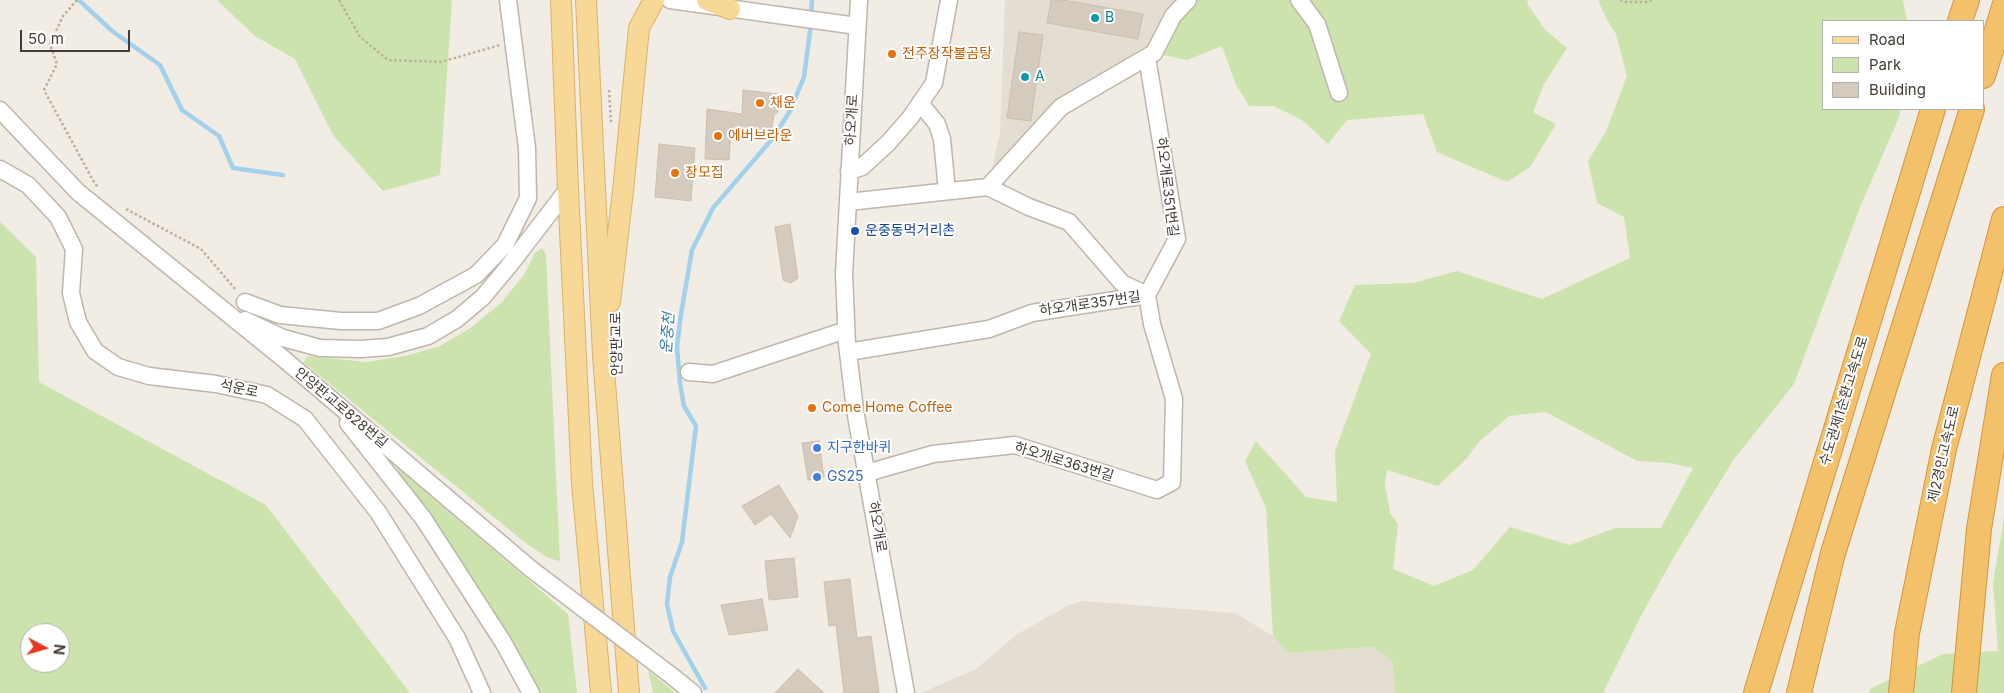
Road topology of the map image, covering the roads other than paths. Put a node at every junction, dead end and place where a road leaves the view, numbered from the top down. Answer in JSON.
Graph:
{"nodes":[{"id":1,"x":508,"y":0,"type":"edge"},
{"id":2,"x":561,"y":0,"type":"edge"},
{"id":3,"x":586,"y":0,"type":"edge"},
{"id":4,"x":654,"y":0,"type":"edge"},
{"id":5,"x":670,"y":0,"type":"edge"},
{"id":6,"x":707,"y":0,"type":"edge"},
{"id":7,"x":861,"y":0,"type":"edge"},
{"id":8,"x":949,"y":0,"type":"edge"},
{"id":9,"x":1188,"y":0,"type":"edge"},
{"id":10,"x":1299,"y":0,"type":"edge"},
{"id":11,"x":1967,"y":0,"type":"edge"},
{"id":12,"x":2004,"y":7,"type":"edge"},
{"id":13,"x":730,"y":9,"type":"junction"},
{"id":14,"x":1960,"y":20,"type":"edge"},
{"id":15,"x":857,"y":26,"type":"junction"},
{"id":16,"x":1147,"y":57,"type":"junction"},
{"id":17,"x":1984,"y":73,"type":"edge"},
{"id":18,"x":1339,"y":93,"type":"dead end"},
{"id":19,"x":920,"y":103,"type":"junction"},
{"id":20,"x":0,"y":110,"type":"edge"},
{"id":21,"x":1933,"y":110,"type":"edge"},
{"id":22,"x":1972,"y":110,"type":"edge"},
{"id":23,"x":0,"y":169,"type":"edge"},
{"id":24,"x":849,"y":171,"type":"junction"},
{"id":25,"x":988,"y":187,"type":"junction"},
{"id":26,"x":568,"y":189,"type":"junction"},
{"id":27,"x":947,"y":191,"type":"junction"},
{"id":28,"x":848,"y":202,"type":"junction"},
{"id":29,"x":2004,"y":219,"type":"edge"},
{"id":30,"x":1147,"y":295,"type":"junction"},
{"id":31,"x":245,"y":302,"type":"road end"},
{"id":32,"x":227,"y":313,"type":"junction"},
{"id":33,"x":846,"y":330,"type":"junction"},
{"id":34,"x":848,"y":352,"type":"junction"},
{"id":35,"x":603,"y":356,"type":"junction"},
{"id":36,"x":689,"y":372,"type":"dead end"},
{"id":37,"x":2004,"y":375,"type":"edge"},
{"id":38,"x":329,"y":398,"type":"junction"},
{"id":39,"x":867,"y":473,"type":"junction"},
{"id":40,"x":1172,"y":482,"type":"joint"},
{"id":41,"x":482,"y":693,"type":"edge"},
{"id":42,"x":530,"y":693,"type":"edge"},
{"id":43,"x":601,"y":693,"type":"edge"},
{"id":44,"x":629,"y":693,"type":"edge"},
{"id":45,"x":693,"y":693,"type":"edge"},
{"id":46,"x":906,"y":693,"type":"edge"},
{"id":47,"x":1756,"y":693,"type":"edge"},
{"id":48,"x":1799,"y":693,"type":"edge"},
{"id":49,"x":1901,"y":693,"type":"edge"},
{"id":50,"x":1964,"y":693,"type":"edge"}],
"edges":[{"from":1,"to":31,"type":"street"},
{"from":2,"to":26,"type":"main road"},
{"from":3,"to":35,"type":"main road","name":"안양판교로"},
{"from":4,"to":35,"type":"main road"},
{"from":5,"to":13,"type":"street"},
{"from":6,"to":13,"type":"main road"},
{"from":7,"to":15,"type":"street","name":"하오개로"},
{"from":8,"to":19,"type":"street"},
{"from":9,"to":16,"type":"street"},
{"from":10,"to":18,"type":"street"},
{"from":11,"to":14,"type":"highway"},
{"from":12,"to":17,"type":"highway"},
{"from":13,"to":15,"type":"street"},
{"from":15,"to":24,"type":"street","name":"하오개로"},
{"from":16,"to":25,"type":"street"},
{"from":16,"to":30,"type":"street","name":"하오개로351번길"},
{"from":19,"to":24,"type":"street"},
{"from":19,"to":27,"type":"street"},
{"from":20,"to":32,"type":"street","name":"안양판교로828번길"},
{"from":21,"to":47,"type":"highway","name":"수도권제1순환고속도로"},
{"from":22,"to":48,"type":"highway"},
{"from":23,"to":41,"type":"street","name":"석운로"},
{"from":24,"to":28,"type":"street","name":"하오개로"},
{"from":25,"to":27,"type":"street"},
{"from":25,"to":30,"type":"street"},
{"from":26,"to":32,"type":"street"},
{"from":26,"to":43,"type":"main road"},
{"from":27,"to":28,"type":"street"},
{"from":28,"to":33,"type":"street","name":"하오개로"},
{"from":29,"to":49,"type":"highway","name":"제2경인고속도로"},
{"from":30,"to":34,"type":"street","name":"하오개로357번길"},
{"from":30,"to":40,"type":"street","name":"하오개로357번길"},
{"from":32,"to":38,"type":"street","name":"안양판교로828번길"},
{"from":33,"to":34,"type":"street","name":"하오개로"},
{"from":33,"to":36,"type":"street"},
{"from":34,"to":39,"type":"street","name":"하오개로"},
{"from":35,"to":44,"type":"main road","name":"안양판교로"},
{"from":37,"to":50,"type":"highway"},
{"from":38,"to":42,"type":"street"},
{"from":38,"to":45,"type":"street","name":"안양판교로828번길","bridge":true},
{"from":39,"to":40,"type":"street","name":"하오개로363번길"},
{"from":39,"to":46,"type":"street","name":"하오개로"}]}
